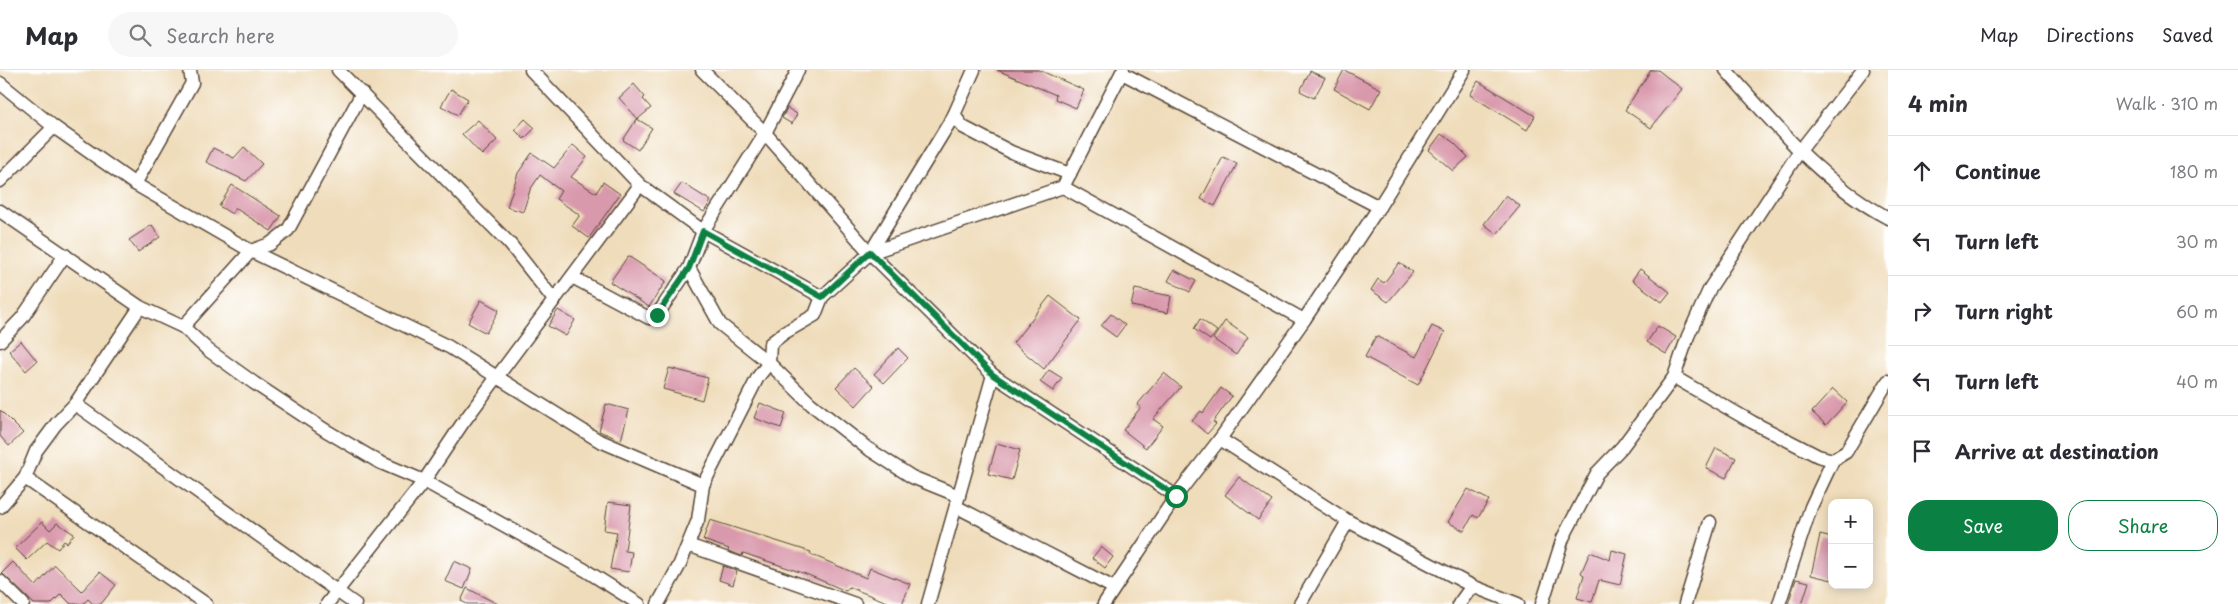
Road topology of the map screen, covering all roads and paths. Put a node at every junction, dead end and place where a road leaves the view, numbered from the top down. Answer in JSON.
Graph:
{"nodes":[{"id":1,"x":338,"y":70,"type":"edge"},
{"id":2,"x":531,"y":70,"type":"edge"},
{"id":3,"x":702,"y":70,"type":"edge"},
{"id":4,"x":798,"y":70,"type":"edge"},
{"id":5,"x":974,"y":70,"type":"edge"},
{"id":6,"x":1726,"y":70,"type":"edge"},
{"id":7,"x":1863,"y":70,"type":"edge"},
{"id":8,"x":192,"y":71,"type":"edge"},
{"id":9,"x":1123,"y":72,"type":"edge"},
{"id":10,"x":1457,"y":72,"type":"edge"},
{"id":11,"x":0,"y":83,"type":"edge"},
{"id":12,"x":362,"y":93,"type":"junction"},
{"id":13,"x":954,"y":115,"type":"junction"},
{"id":14,"x":54,"y":127,"type":"junction"},
{"id":15,"x":765,"y":133,"type":"junction"},
{"id":16,"x":1799,"y":152,"type":"junction"},
{"id":17,"x":1070,"y":174,"type":"junction"},
{"id":18,"x":0,"y":180,"type":"edge"},
{"id":19,"x":135,"y":184,"type":"junction"},
{"id":20,"x":640,"y":185,"type":"junction"},
{"id":21,"x":1063,"y":187,"type":"junction"},
{"id":22,"x":1379,"y":207,"type":"junction"},
{"id":23,"x":0,"y":210,"type":"edge"},
{"id":24,"x":1888,"y":218,"type":"edge"},
{"id":25,"x":703,"y":231,"type":"junction"},
{"id":26,"x":251,"y":251,"type":"junction"},
{"id":27,"x":870,"y":252,"type":"junction"},
{"id":28,"x":65,"y":255,"type":"junction"},
{"id":29,"x":689,"y":268,"type":"junction"},
{"id":30,"x":572,"y":277,"type":"junction"},
{"id":31,"x":822,"y":297,"type":"junction"},
{"id":32,"x":554,"y":300,"type":"junction"},
{"id":33,"x":140,"y":308,"type":"junction"},
{"id":34,"x":1304,"y":320,"type":"junction"},
{"id":35,"x":183,"y":327,"type":"junction"},
{"id":36,"x":0,"y":341,"type":"edge"},
{"id":37,"x":769,"y":363,"type":"junction"},
{"id":38,"x":993,"y":375,"type":"junction"},
{"id":39,"x":496,"y":377,"type":"junction"},
{"id":40,"x":1674,"y":377,"type":"junction"},
{"id":41,"x":1888,"y":381,"type":"edge"},
{"id":42,"x":75,"y":404,"type":"junction"},
{"id":43,"x":1220,"y":439,"type":"junction"},
{"id":44,"x":1833,"y":460,"type":"junction"},
{"id":45,"x":25,"y":478,"type":"junction"},
{"id":46,"x":424,"y":481,"type":"junction"},
{"id":47,"x":704,"y":485,"type":"junction"},
{"id":48,"x":1176,"y":496,"type":"junction"},
{"id":49,"x":958,"y":501,"type":"junction"},
{"id":50,"x":0,"y":507,"type":"edge"},
{"id":51,"x":1348,"y":521,"type":"junction"},
{"id":52,"x":1710,"y":522,"type":"dead end"},
{"id":53,"x":688,"y":545,"type":"junction"},
{"id":54,"x":0,"y":581,"type":"edge"},
{"id":55,"x":1472,"y":586,"type":"junction"},
{"id":56,"x":1114,"y":588,"type":"junction"},
{"id":57,"x":336,"y":591,"type":"junction"},
{"id":58,"x":23,"y":604,"type":"edge"},
{"id":59,"x":206,"y":604,"type":"edge"},
{"id":60,"x":327,"y":604,"type":"edge"},
{"id":61,"x":355,"y":604,"type":"edge"},
{"id":62,"x":639,"y":604,"type":"edge"},
{"id":63,"x":658,"y":604,"type":"edge"},
{"id":64,"x":855,"y":604,"type":"edge"},
{"id":65,"x":928,"y":604,"type":"edge"},
{"id":66,"x":1104,"y":604,"type":"edge"},
{"id":67,"x":1300,"y":604,"type":"edge"},
{"id":68,"x":1459,"y":604,"type":"edge"},
{"id":69,"x":1518,"y":604,"type":"edge"},
{"id":70,"x":1542,"y":604,"type":"edge"},
{"id":71,"x":1685,"y":604,"type":"edge"},
{"id":72,"x":1780,"y":604,"type":"edge"}],
"edges":[{"from":1,"to":12,"type":"street"},
{"from":2,"to":20,"type":"street"},
{"from":3,"to":15,"type":"street"},
{"from":4,"to":15,"type":"street"},
{"from":5,"to":13,"type":"street"},
{"from":6,"to":16,"type":"street"},
{"from":7,"to":16,"type":"street"},
{"from":8,"to":19,"type":"street"},
{"from":9,"to":17,"type":"street"},
{"from":9,"to":22,"type":"street"},
{"from":10,"to":22,"type":"street"},
{"from":11,"to":14,"type":"street"},
{"from":12,"to":26,"type":"street"},
{"from":12,"to":32,"type":"street"},
{"from":13,"to":17,"type":"street"},
{"from":13,"to":27,"type":"street"},
{"from":14,"to":18,"type":"street"},
{"from":14,"to":19,"type":"street"},
{"from":15,"to":25,"type":"street"},
{"from":15,"to":27,"type":"street"},
{"from":16,"to":24,"type":"street"},
{"from":16,"to":40,"type":"street"},
{"from":17,"to":21,"type":"street"},
{"from":19,"to":26,"type":"street"},
{"from":20,"to":25,"type":"street"},
{"from":20,"to":30,"type":"street"},
{"from":21,"to":27,"type":"street"},
{"from":21,"to":34,"type":"street"},
{"from":22,"to":34,"type":"street"},
{"from":23,"to":28,"type":"street"},
{"from":25,"to":29,"type":"street"},
{"from":25,"to":31,"type":"street"},
{"from":26,"to":35,"type":"street"},
{"from":26,"to":39,"type":"street"},
{"from":27,"to":31,"type":"street"},
{"from":27,"to":38,"type":"street"},
{"from":28,"to":33,"type":"street"},
{"from":28,"to":36,"type":"street"},
{"from":29,"to":30,"type":"street"},
{"from":29,"to":37,"type":"street"},
{"from":30,"to":32,"type":"street"},
{"from":31,"to":37,"type":"street"},
{"from":32,"to":39,"type":"street"},
{"from":33,"to":35,"type":"street"},
{"from":33,"to":42,"type":"street"},
{"from":34,"to":43,"type":"street"},
{"from":35,"to":46,"type":"street"},
{"from":37,"to":47,"type":"street"},
{"from":37,"to":49,"type":"street"},
{"from":38,"to":48,"type":"street"},
{"from":38,"to":49,"type":"street"},
{"from":39,"to":46,"type":"street"},
{"from":39,"to":47,"type":"street"},
{"from":40,"to":44,"type":"street"},
{"from":40,"to":70,"type":"street"},
{"from":41,"to":44,"type":"street"},
{"from":42,"to":45,"type":"street"},
{"from":42,"to":57,"type":"street"},
{"from":43,"to":48,"type":"street"},
{"from":43,"to":51,"type":"street"},
{"from":44,"to":72,"type":"street"},
{"from":45,"to":50,"type":"street"},
{"from":45,"to":59,"type":"street"},
{"from":46,"to":57,"type":"street"},
{"from":46,"to":62,"type":"street"},
{"from":47,"to":53,"type":"street"},
{"from":48,"to":56,"type":"street"},
{"from":49,"to":56,"type":"street"},
{"from":49,"to":65,"type":"street"},
{"from":51,"to":55,"type":"street"},
{"from":51,"to":67,"type":"street"},
{"from":52,"to":71,"type":"street"},
{"from":53,"to":63,"type":"street"},
{"from":53,"to":64,"type":"street"},
{"from":54,"to":58,"type":"street"},
{"from":55,"to":68,"type":"street"},
{"from":55,"to":69,"type":"street"},
{"from":56,"to":66,"type":"street"},
{"from":57,"to":60,"type":"street"},
{"from":57,"to":61,"type":"street"}]}
